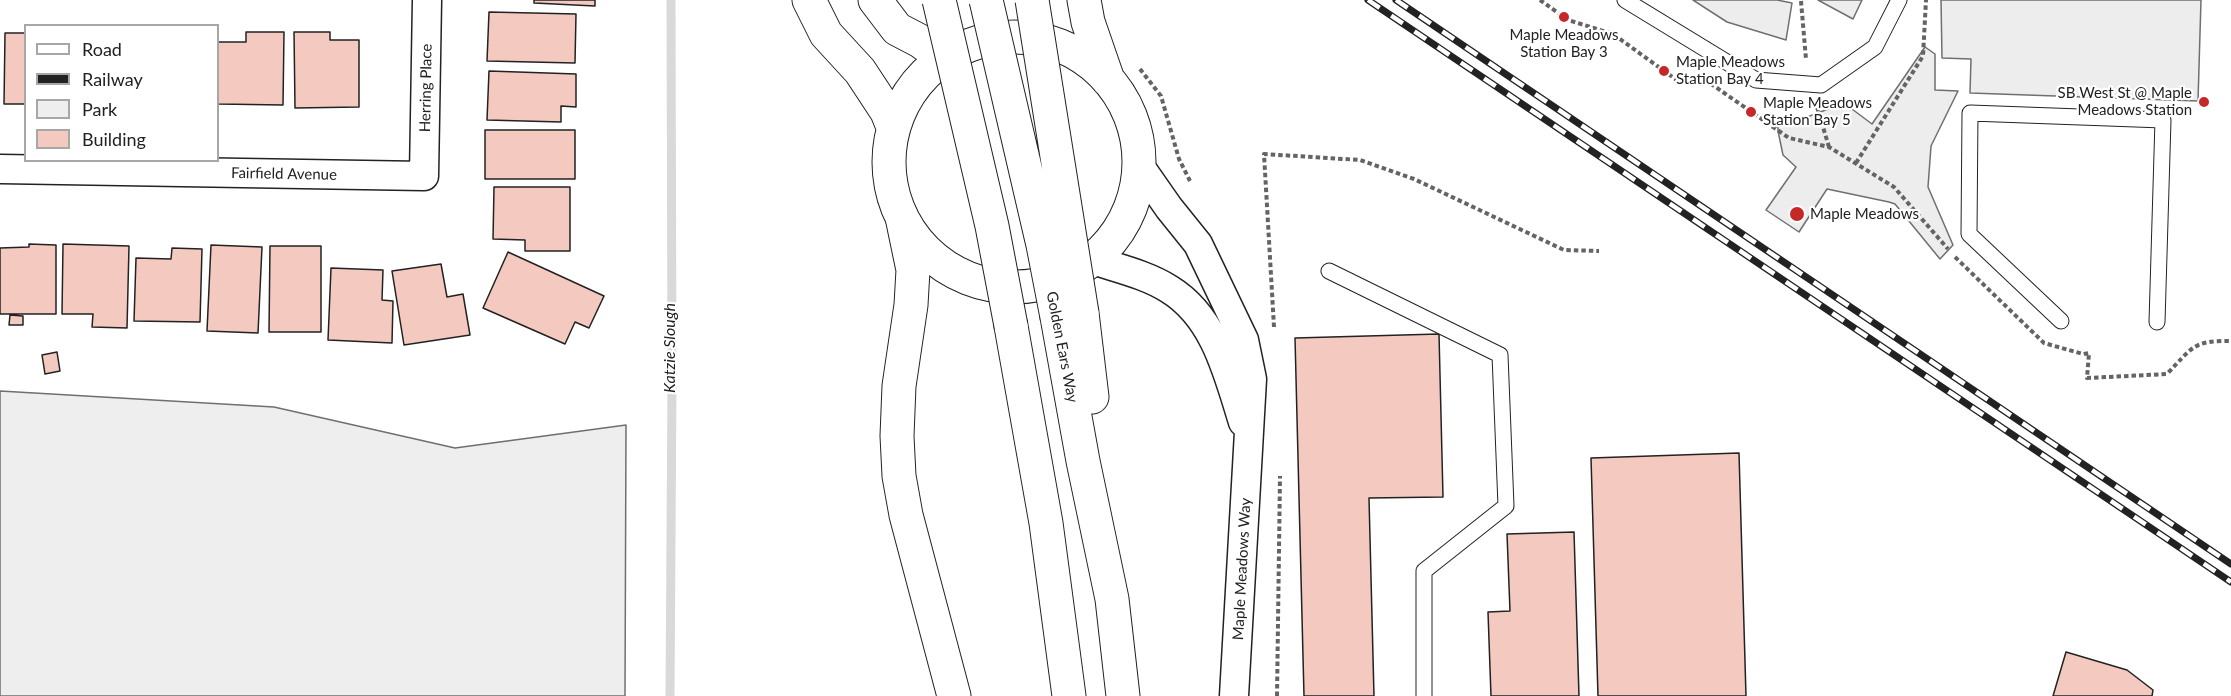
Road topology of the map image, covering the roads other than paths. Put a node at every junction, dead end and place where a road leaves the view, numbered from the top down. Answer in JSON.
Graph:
{"nodes":[{"id":1,"x":427,"y":0,"type":"edge"},
{"id":2,"x":809,"y":0,"type":"edge"},
{"id":3,"x":875,"y":0,"type":"edge"},
{"id":4,"x":939,"y":0,"type":"edge"},
{"id":5,"x":986,"y":0,"type":"edge"},
{"id":6,"x":1032,"y":0,"type":"edge"},
{"id":7,"x":1038,"y":0,"type":"edge"},
{"id":8,"x":1084,"y":0,"type":"edge"},
{"id":9,"x":1625,"y":0,"type":"edge"},
{"id":10,"x":1899,"y":0,"type":"edge"},
{"id":11,"x":1025,"y":37,"type":"junction"},
{"id":12,"x":941,"y":56,"type":"junction"},
{"id":13,"x":1109,"y":81,"type":"junction"},
{"id":14,"x":893,"y":127,"type":"junction"},
{"id":15,"x":1139,"y":165,"type":"junction"},
{"id":16,"x":0,"y":169,"type":"edge"},
{"id":17,"x":424,"y":176,"type":"joint"},
{"id":18,"x":903,"y":222,"type":"junction"},
{"id":19,"x":1096,"y":261,"type":"junction"},
{"id":20,"x":1329,"y":271,"type":"dead end"},
{"id":21,"x":1069,"y":315,"type":"junction"},
{"id":22,"x":2061,"y":321,"type":"dead end"},
{"id":23,"x":2157,"y":322,"type":"dead end"},
{"id":24,"x":1249,"y":442,"type":"junction"},
{"id":25,"x":954,"y":696,"type":"edge"},
{"id":26,"x":1069,"y":696,"type":"edge"},
{"id":27,"x":1123,"y":696,"type":"edge"},
{"id":28,"x":1234,"y":696,"type":"edge"},
{"id":29,"x":1424,"y":696,"type":"edge"}],
"edges":[{"from":1,"to":17,"type":"street","name":"Herring Place"},
{"from":2,"to":14,"type":"main road"},
{"from":3,"to":12,"type":"main road"},
{"from":4,"to":26,"type":"main road","bridge":true},
{"from":5,"to":21,"type":"main road","name":"Golden Ears Way","bridge":true},
{"from":6,"to":21,"type":"main road","bridge":true},
{"from":7,"to":11,"type":"main road"},
{"from":8,"to":13,"type":"main road"},
{"from":9,"to":10,"type":"lane"},
{"from":11,"to":12,"type":"main road"},
{"from":11,"to":13,"type":"main road"},
{"from":12,"to":14,"type":"main road"},
{"from":13,"to":15,"type":"main road"},
{"from":14,"to":18,"type":"main road"},
{"from":15,"to":19,"type":"main road"},
{"from":15,"to":24,"type":"street","name":"Maple Meadows Way"},
{"from":16,"to":17,"type":"street","name":"Fairfield Avenue"},
{"from":18,"to":19,"type":"main road"},
{"from":18,"to":25,"type":"main road"},
{"from":19,"to":24,"type":"street","name":"Maple Meadows Way"},
{"from":20,"to":29,"type":"lane"},
{"from":21,"to":27,"type":"main road"},
{"from":22,"to":23,"type":"lane"},
{"from":24,"to":28,"type":"street","name":"Maple Meadows Way"}]}
